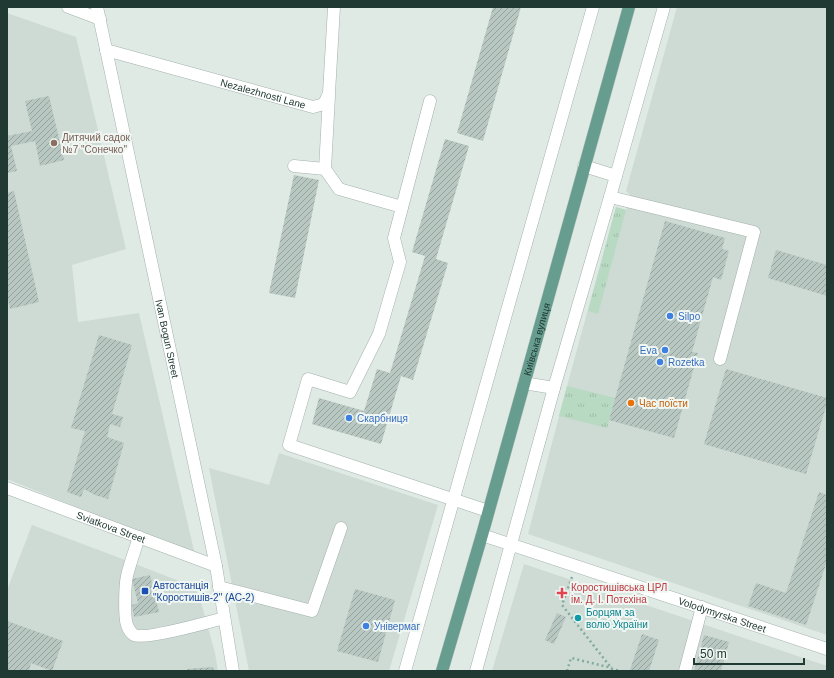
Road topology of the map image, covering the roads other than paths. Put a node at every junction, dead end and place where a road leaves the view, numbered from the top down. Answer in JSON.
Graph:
{"nodes":[{"id":1,"x":68,"y":7,"type":"edge"},
{"id":2,"x":334,"y":7,"type":"edge"},
{"id":3,"x":593,"y":7,"type":"edge"},
{"id":4,"x":629,"y":7,"type":"edge"},
{"id":5,"x":664,"y":7,"type":"edge"},
{"id":6,"x":98,"y":13,"type":"edge"},
{"id":7,"x":106,"y":50,"type":"junction"},
{"id":8,"x":329,"y":93,"type":"junction"},
{"id":9,"x":430,"y":101,"type":"dead end"},
{"id":10,"x":294,"y":166,"type":"dead end"},
{"id":11,"x":584,"y":166,"type":"junction"},
{"id":12,"x":325,"y":169,"type":"junction"},
{"id":13,"x":616,"y":176,"type":"junction"},
{"id":14,"x":610,"y":197,"type":"junction"},
{"id":15,"x":402,"y":207,"type":"junction"},
{"id":16,"x":720,"y":359,"type":"dead end"},
{"id":17,"x":524,"y":383,"type":"junction"},
{"id":18,"x":554,"y":388,"type":"junction"},
{"id":19,"x":7,"y":488,"type":"edge"},
{"id":20,"x":453,"y":500,"type":"junction"},
{"id":21,"x":488,"y":512,"type":"junction"},
{"id":22,"x":341,"y":528,"type":"dead end"},
{"id":23,"x":482,"y":535,"type":"junction"},
{"id":24,"x":139,"y":537,"type":"junction"},
{"id":25,"x":511,"y":544,"type":"junction"},
{"id":26,"x":216,"y":566,"type":"junction"},
{"id":27,"x":219,"y":588,"type":"junction"},
{"id":28,"x":702,"y":607,"type":"junction"},
{"id":29,"x":224,"y":618,"type":"junction"},
{"id":30,"x":827,"y":649,"type":"edge"},
{"id":31,"x":233,"y":671,"type":"edge"},
{"id":32,"x":405,"y":671,"type":"edge"},
{"id":33,"x":442,"y":671,"type":"edge"},
{"id":34,"x":476,"y":671,"type":"edge"},
{"id":35,"x":685,"y":671,"type":"edge"}],
"edges":[{"from":1,"to":6,"type":"street"},
{"from":2,"to":8,"type":"street"},
{"from":3,"to":20,"type":"street"},
{"from":4,"to":11,"type":"main road","name":"Київська вулиця"},
{"from":5,"to":13,"type":"street"},
{"from":6,"to":7,"type":"street","name":"Ivan Bogun Street"},
{"from":7,"to":8,"type":"street","name":"Nezalezhnosti Lane"},
{"from":7,"to":26,"type":"street","name":"Ivan Bogun Street"},
{"from":8,"to":12,"type":"street"},
{"from":9,"to":15,"type":"street"},
{"from":10,"to":12,"type":"street"},
{"from":11,"to":13,"type":"street"},
{"from":11,"to":17,"type":"main road","name":"Київська вулиця"},
{"from":12,"to":15,"type":"street"},
{"from":13,"to":14,"type":"street"},
{"from":14,"to":16,"type":"street"},
{"from":14,"to":18,"type":"street"},
{"from":15,"to":20,"type":"street"},
{"from":17,"to":18,"type":"street"},
{"from":17,"to":21,"type":"main road","name":"Київська вулиця"},
{"from":18,"to":25,"type":"street"},
{"from":19,"to":24,"type":"street","name":"Sviatkova Street"},
{"from":20,"to":21,"type":"street"},
{"from":20,"to":32,"type":"street"},
{"from":21,"to":23,"type":"main road","name":"Київська вулиця"},
{"from":22,"to":27,"type":"street"},
{"from":23,"to":25,"type":"street","name":"Volodymyrska Street"},
{"from":23,"to":33,"type":"main road","name":"Київська вулиця"},
{"from":24,"to":26,"type":"street","name":"Sviatkova Street"},
{"from":24,"to":29,"type":"street"},
{"from":25,"to":28,"type":"street","name":"Volodymyrska Street"},
{"from":25,"to":34,"type":"street"},
{"from":26,"to":27,"type":"street","name":"Ivan Bogun Street"},
{"from":27,"to":29,"type":"street","name":"Ivan Bogun Street"},
{"from":28,"to":30,"type":"street","name":"Volodymyrska Street"},
{"from":28,"to":35,"type":"street"},
{"from":29,"to":31,"type":"street","name":"Ivan Bogun Street"}]}
